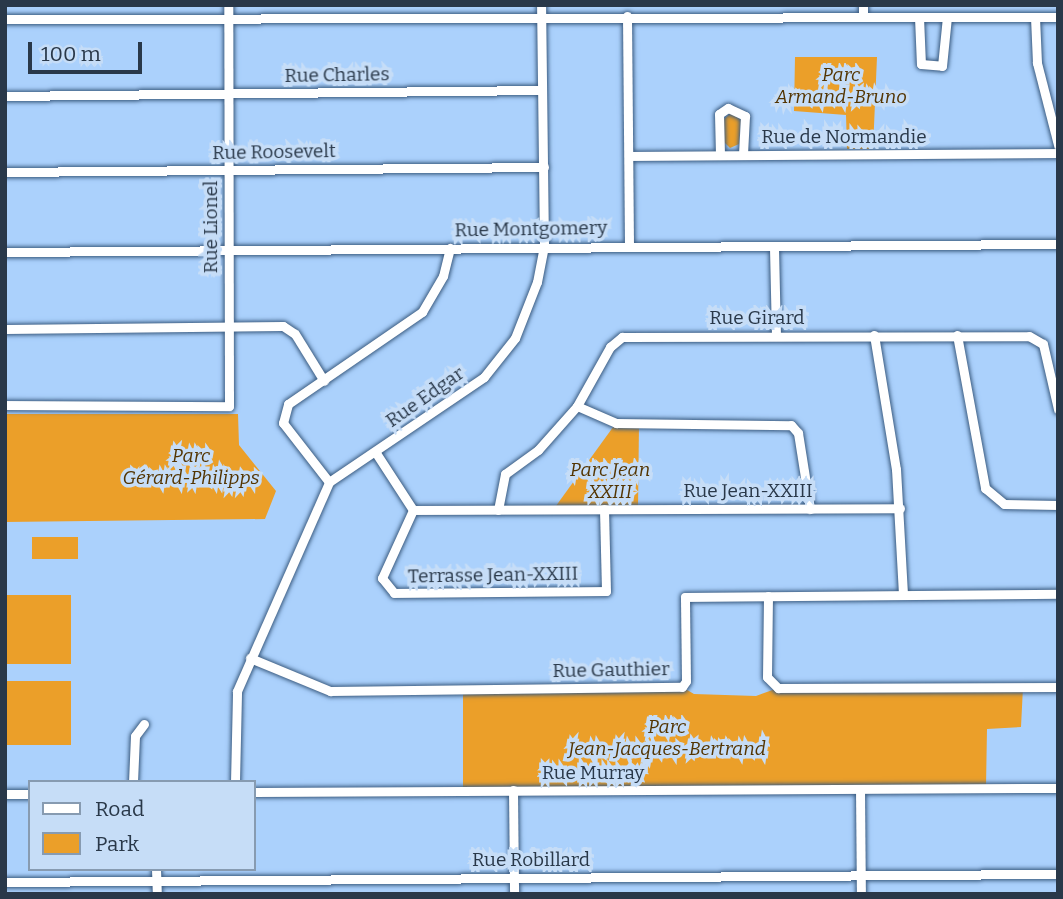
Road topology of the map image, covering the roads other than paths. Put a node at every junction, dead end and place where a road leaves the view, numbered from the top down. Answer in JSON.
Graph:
{"nodes":[{"id":1,"x":228,"y":5,"type":"edge"},
{"id":2,"x":863,"y":5,"type":"edge"},
{"id":3,"x":541,"y":10,"type":"edge"},
{"id":4,"x":627,"y":16,"type":"junction"},
{"id":5,"x":863,"y":17,"type":"junction"},
{"id":6,"x":919,"y":17,"type":"junction"},
{"id":7,"x":947,"y":17,"type":"junction"},
{"id":8,"x":1058,"y":17,"type":"edge"},
{"id":9,"x":228,"y":18,"type":"junction"},
{"id":10,"x":1035,"y":18,"type":"junction"},
{"id":11,"x":5,"y":19,"type":"edge"},
{"id":12,"x":542,"y":90,"type":"junction"},
{"id":13,"x":228,"y":94,"type":"junction"},
{"id":14,"x":5,"y":96,"type":"edge"},
{"id":15,"x":1058,"y":145,"type":"edge"},
{"id":16,"x":1058,"y":153,"type":"edge"},
{"id":17,"x":720,"y":155,"type":"junction"},
{"id":18,"x":743,"y":155,"type":"junction"},
{"id":19,"x":630,"y":156,"type":"junction"},
{"id":20,"x":544,"y":167,"type":"junction"},
{"id":21,"x":229,"y":170,"type":"junction"},
{"id":22,"x":5,"y":172,"type":"edge"},
{"id":23,"x":1058,"y":244,"type":"edge"},
{"id":24,"x":544,"y":245,"type":"junction"},
{"id":25,"x":629,"y":246,"type":"junction"},
{"id":26,"x":450,"y":248,"type":"junction"},
{"id":27,"x":774,"y":248,"type":"junction"},
{"id":28,"x":229,"y":250,"type":"junction"},
{"id":29,"x":5,"y":252,"type":"edge"},
{"id":30,"x":5,"y":329,"type":"edge"},
{"id":31,"x":229,"y":330,"type":"junction"},
{"id":32,"x":776,"y":335,"type":"junction"},
{"id":33,"x":874,"y":335,"type":"junction"},
{"id":34,"x":957,"y":335,"type":"junction"},
{"id":35,"x":324,"y":381,"type":"junction"},
{"id":36,"x":5,"y":405,"type":"edge"},
{"id":37,"x":577,"y":406,"type":"junction"},
{"id":38,"x":1058,"y":409,"type":"edge"},
{"id":39,"x":376,"y":453,"type":"junction"},
{"id":40,"x":329,"y":482,"type":"junction"},
{"id":41,"x":1058,"y":505,"type":"edge"},
{"id":42,"x":900,"y":508,"type":"junction"},
{"id":43,"x":604,"y":509,"type":"junction"},
{"id":44,"x":810,"y":509,"type":"junction"},
{"id":45,"x":413,"y":510,"type":"junction"},
{"id":46,"x":498,"y":510,"type":"junction"},
{"id":47,"x":1058,"y":594,"type":"edge"},
{"id":48,"x":903,"y":595,"type":"junction"},
{"id":49,"x":768,"y":596,"type":"junction"},
{"id":50,"x":250,"y":658,"type":"junction"},
{"id":51,"x":1058,"y":687,"type":"edge"},
{"id":52,"x":144,"y":724,"type":"dead end"},
{"id":53,"x":133,"y":780,"type":"edge"},
{"id":54,"x":235,"y":780,"type":"edge"},
{"id":55,"x":1058,"y":788,"type":"edge"},
{"id":56,"x":860,"y":789,"type":"junction"},
{"id":57,"x":513,"y":790,"type":"junction"},
{"id":58,"x":256,"y":792,"type":"edge"},
{"id":59,"x":5,"y":794,"type":"edge"},
{"id":60,"x":28,"y":794,"type":"edge"},
{"id":61,"x":156,"y":874,"type":"edge"},
{"id":62,"x":1058,"y":874,"type":"edge"},
{"id":63,"x":861,"y":875,"type":"junction"},
{"id":64,"x":514,"y":878,"type":"junction"},
{"id":65,"x":5,"y":882,"type":"edge"},
{"id":66,"x":157,"y":894,"type":"edge"},
{"id":67,"x":514,"y":894,"type":"edge"},
{"id":68,"x":861,"y":894,"type":"edge"}],
"edges":[{"from":1,"to":9,"type":"street","name":"Rue Lionel"},
{"from":2,"to":5,"type":"street"},
{"from":3,"to":4,"type":"street"},
{"from":3,"to":9,"type":"street"},
{"from":3,"to":12,"type":"street","name":"Rue Edgar"},
{"from":4,"to":5,"type":"street"},
{"from":4,"to":19,"type":"street"},
{"from":5,"to":6,"type":"street"},
{"from":6,"to":7,"type":"street"},
{"from":6,"to":7,"type":"street"},
{"from":7,"to":10,"type":"street"},
{"from":8,"to":10,"type":"street"},
{"from":9,"to":11,"type":"street"},
{"from":9,"to":13,"type":"street","name":"Rue Lionel"},
{"from":10,"to":15,"type":"street"},
{"from":12,"to":13,"type":"street","name":"Rue Charles"},
{"from":12,"to":20,"type":"street","name":"Rue Edgar"},
{"from":13,"to":14,"type":"street","name":"Rue Charles"},
{"from":13,"to":21,"type":"street","name":"Rue Lionel"},
{"from":16,"to":18,"type":"street","name":"Rue de Normandie"},
{"from":17,"to":18,"type":"street","name":"Rue de Normandie"},
{"from":17,"to":18,"type":"street"},
{"from":17,"to":19,"type":"street","name":"Rue de Normandie"},
{"from":19,"to":25,"type":"street"},
{"from":20,"to":21,"type":"street","name":"Rue Roosevelt"},
{"from":20,"to":24,"type":"street","name":"Rue Edgar"},
{"from":21,"to":22,"type":"street","name":"Rue Roosevelt"},
{"from":21,"to":28,"type":"street","name":"Rue Lionel"},
{"from":23,"to":27,"type":"street","name":"Rue Montgomery"},
{"from":24,"to":25,"type":"street","name":"Rue Montgomery"},
{"from":24,"to":26,"type":"street","name":"Rue Montgomery"},
{"from":24,"to":39,"type":"street","name":"Rue Edgar"},
{"from":25,"to":27,"type":"street","name":"Rue Montgomery"},
{"from":26,"to":28,"type":"street","name":"Rue Montgomery"},
{"from":26,"to":35,"type":"street"},
{"from":27,"to":32,"type":"street"},
{"from":28,"to":29,"type":"street","name":"Rue Montgomery"},
{"from":28,"to":31,"type":"street","name":"Rue Lionel"},
{"from":30,"to":31,"type":"street"},
{"from":31,"to":35,"type":"street"},
{"from":31,"to":36,"type":"street","name":"Rue Lionel"},
{"from":32,"to":33,"type":"street","name":"Rue Girard"},
{"from":32,"to":37,"type":"street","name":"Rue Girard"},
{"from":33,"to":34,"type":"street","name":"Rue Girard"},
{"from":33,"to":42,"type":"street"},
{"from":34,"to":38,"type":"street","name":"Rue Girard"},
{"from":34,"to":41,"type":"street"},
{"from":35,"to":40,"type":"street"},
{"from":37,"to":44,"type":"street"},
{"from":37,"to":46,"type":"street","name":"Rue Girard"},
{"from":39,"to":40,"type":"street","name":"Rue Edgar"},
{"from":39,"to":45,"type":"street"},
{"from":40,"to":50,"type":"street"},
{"from":42,"to":44,"type":"street","name":"Rue Jean-XXIII"},
{"from":42,"to":48,"type":"street"},
{"from":43,"to":44,"type":"street","name":"Rue Jean-XXIII"},
{"from":43,"to":45,"type":"street","name":"Terrasse Jean-XXIII"},
{"from":43,"to":46,"type":"street","name":"Rue Jean-XXIII"},
{"from":45,"to":46,"type":"street","name":"Rue Jean-XXIII"},
{"from":47,"to":48,"type":"street","name":"Rue Gauthier"},
{"from":48,"to":49,"type":"street","name":"Rue Gauthier"},
{"from":49,"to":50,"type":"street","name":"Rue Gauthier"},
{"from":49,"to":51,"type":"street"},
{"from":50,"to":54,"type":"street"},
{"from":52,"to":53,"type":"street"},
{"from":55,"to":56,"type":"street","name":"Rue Murray"},
{"from":56,"to":57,"type":"street","name":"Rue Murray"},
{"from":56,"to":63,"type":"street"},
{"from":57,"to":58,"type":"street","name":"Rue Murray"},
{"from":57,"to":64,"type":"street"},
{"from":59,"to":60,"type":"street"},
{"from":61,"to":64,"type":"street","name":"Rue Robillard"},
{"from":61,"to":65,"type":"street","name":"Rue Robillard"},
{"from":61,"to":66,"type":"street"},
{"from":62,"to":63,"type":"street","name":"Rue Robillard"},
{"from":63,"to":64,"type":"street","name":"Rue Robillard"},
{"from":63,"to":68,"type":"street"},
{"from":64,"to":67,"type":"street"}]}
